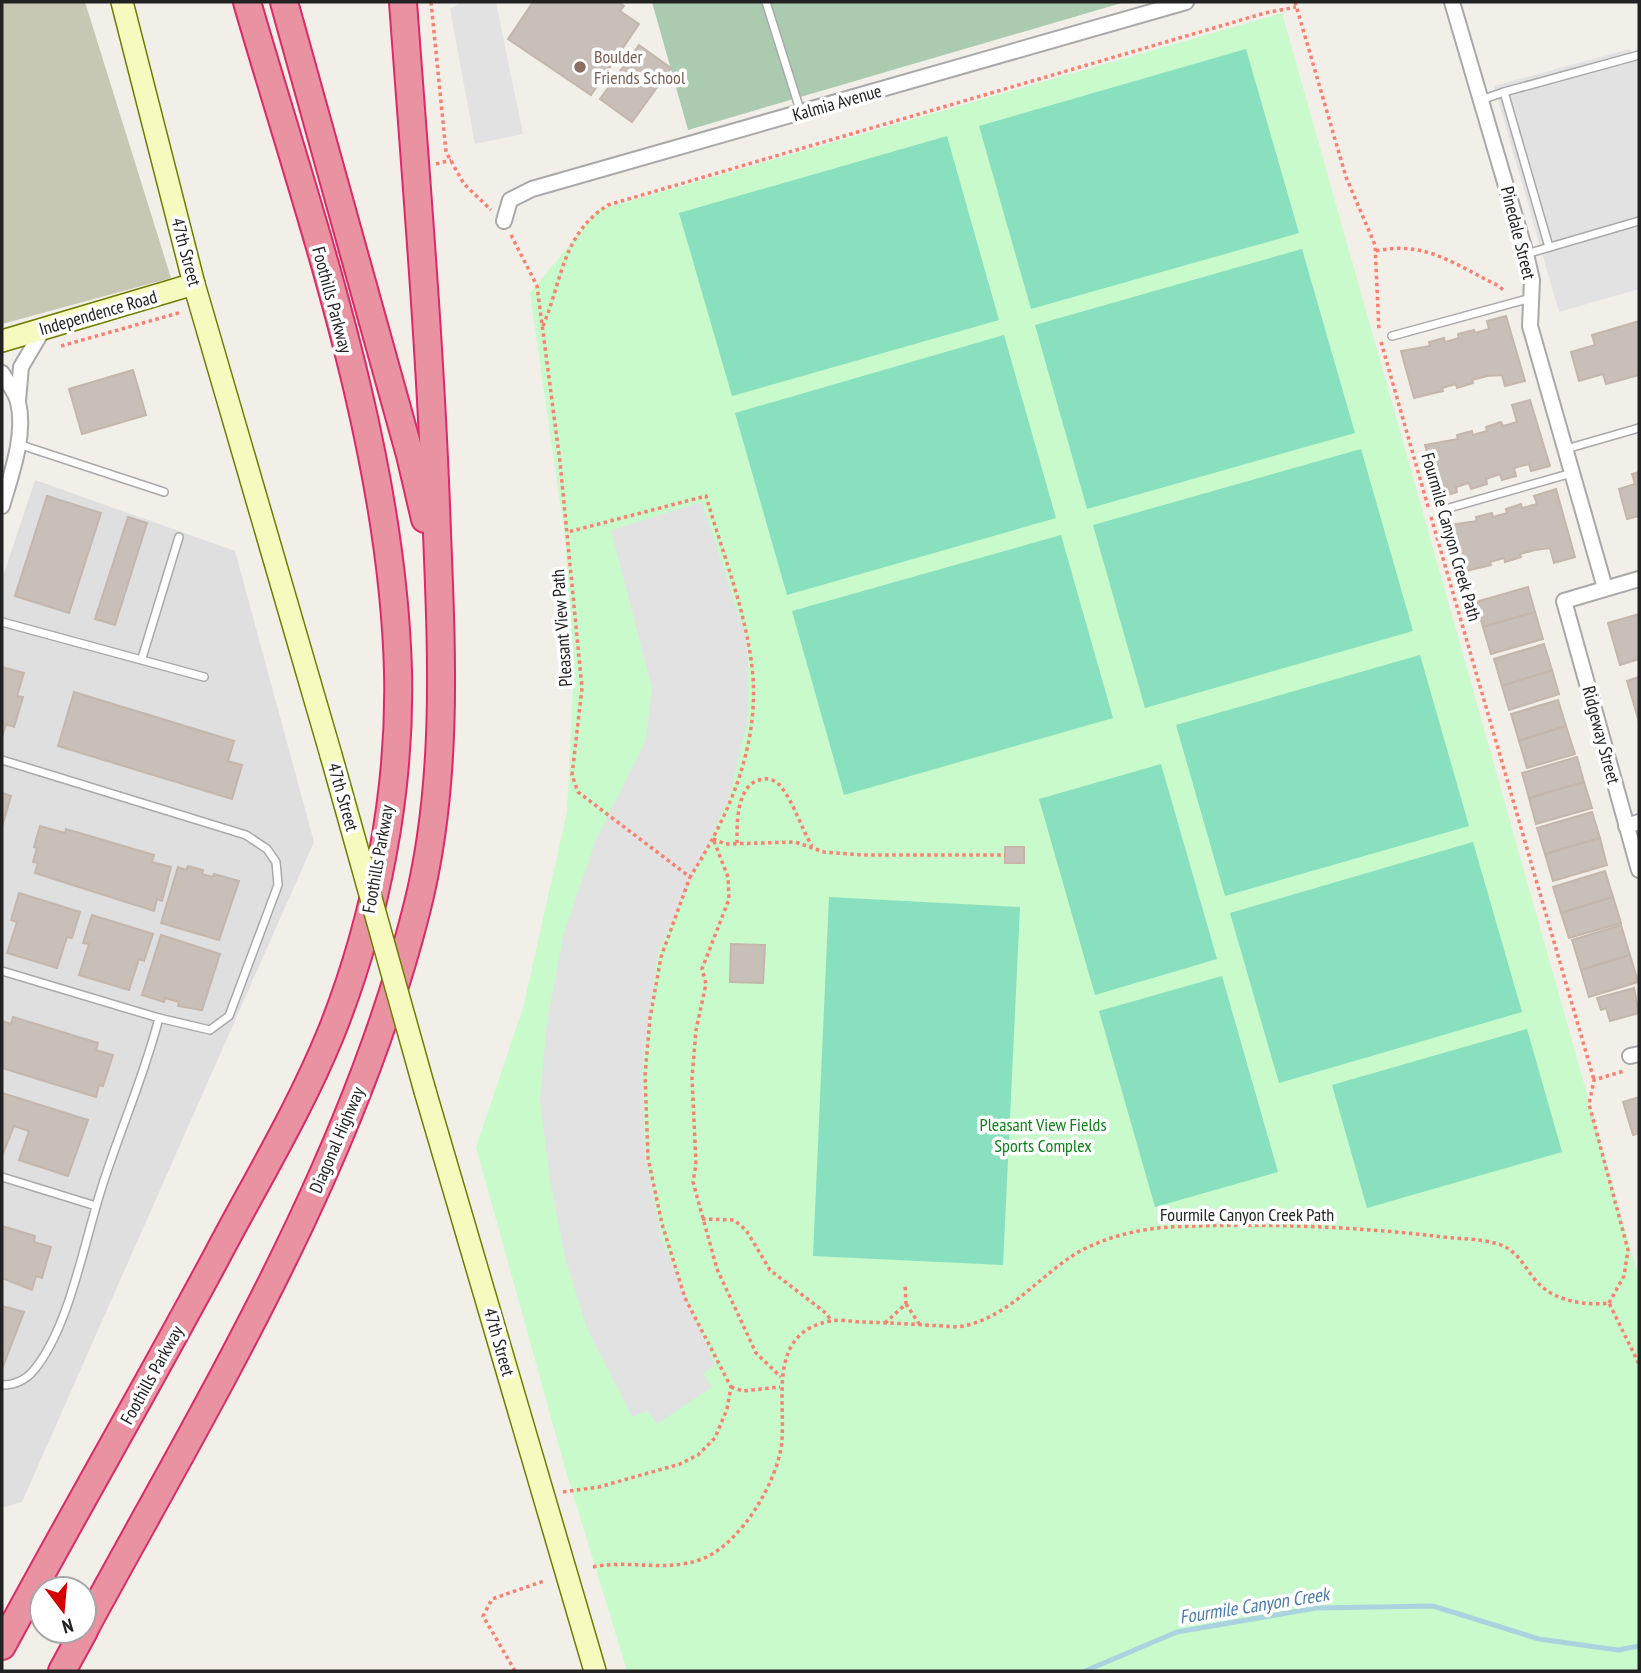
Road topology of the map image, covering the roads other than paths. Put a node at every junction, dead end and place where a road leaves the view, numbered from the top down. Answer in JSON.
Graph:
{"nodes":[{"id":1,"x":122,"y":2,"type":"edge"},
{"id":2,"x":247,"y":2,"type":"edge"},
{"id":3,"x":284,"y":2,"type":"edge"},
{"id":4,"x":403,"y":2,"type":"edge"},
{"id":5,"x":766,"y":2,"type":"edge"},
{"id":6,"x":1186,"y":2,"type":"edge"},
{"id":7,"x":1452,"y":2,"type":"edge"},
{"id":8,"x":1158,"y":6,"type":"edge"},
{"id":9,"x":1639,"y":55,"type":"edge"},
{"id":10,"x":1504,"y":92,"type":"junction"},
{"id":11,"x":1481,"y":100,"type":"junction"},
{"id":12,"x":801,"y":113,"type":"junction"},
{"id":13,"x":504,"y":221,"type":"road end"},
{"id":14,"x":1639,"y":221,"type":"edge"},
{"id":15,"x":1549,"y":247,"type":"junction"},
{"id":16,"x":1526,"y":254,"type":"junction"},
{"id":17,"x":194,"y":284,"type":"junction"},
{"id":18,"x":1531,"y":298,"type":"junction"},
{"id":19,"x":44,"y":328,"type":"junction"},
{"id":20,"x":1392,"y":337,"type":"dead end"},
{"id":21,"x":2,"y":341,"type":"edge"},
{"id":22,"x":2,"y":373,"type":"edge"},
{"id":23,"x":18,"y":400,"type":"junction"},
{"id":24,"x":1639,"y":428,"type":"edge"},
{"id":25,"x":18,"y":444,"type":"junction"},
{"id":26,"x":1566,"y":449,"type":"junction"},
{"id":27,"x":1572,"y":473,"type":"junction"},
{"id":28,"x":164,"y":492,"type":"dead end"},
{"id":29,"x":3,"y":497,"type":"edge"},
{"id":30,"x":1442,"y":510,"type":"dead end"},
{"id":31,"x":179,"y":537,"type":"dead end"},
{"id":32,"x":1639,"y":579,"type":"edge"},
{"id":33,"x":1605,"y":588,"type":"junction"},
{"id":34,"x":440,"y":604,"type":"junction"},
{"id":35,"x":2,"y":622,"type":"edge"},
{"id":36,"x":142,"y":658,"type":"junction"},
{"id":37,"x":204,"y":677,"type":"dead end"},
{"id":38,"x":2,"y":760,"type":"edge"},
{"id":39,"x":1632,"y":824,"type":"edge"},
{"id":40,"x":1639,"y":870,"type":"edge"},
{"id":41,"x":2,"y":971,"type":"edge"},
{"id":42,"x":159,"y":1018,"type":"junction"},
{"id":43,"x":2,"y":1178,"type":"edge"},
{"id":44,"x":96,"y":1206,"type":"junction"},
{"id":45,"x":2,"y":1385,"type":"edge"},
{"id":46,"x":41,"y":1574,"type":"junction"},
{"id":47,"x":98,"y":1605,"type":"edge"},
{"id":48,"x":2,"y":1614,"type":"edge"},
{"id":49,"x":76,"y":1645,"type":"edge"},
{"id":50,"x":2,"y":1646,"type":"edge"},
{"id":51,"x":62,"y":1671,"type":"edge"},
{"id":52,"x":595,"y":1671,"type":"edge"}],
"edges":[{"from":1,"to":17,"type":"street","name":"47th Street"},
{"from":2,"to":46,"type":"highway","name":"Foothills Parkway"},
{"from":3,"to":34,"type":"highway","name":"Foothills Parkway"},
{"from":4,"to":34,"type":"highway"},
{"from":5,"to":12,"type":"lane"},
{"from":6,"to":8,"type":"street","name":"Kalmia Avenue"},
{"from":7,"to":11,"type":"street","name":"Pinedale Street"},
{"from":8,"to":12,"type":"street","name":"Kalmia Avenue"},
{"from":9,"to":10,"type":"lane"},
{"from":10,"to":11,"type":"lane"},
{"from":10,"to":15,"type":"lane"},
{"from":11,"to":16,"type":"street","name":"Pinedale Street"},
{"from":12,"to":13,"type":"street","name":"Kalmia Avenue"},
{"from":14,"to":15,"type":"lane"},
{"from":15,"to":16,"type":"lane"},
{"from":16,"to":18,"type":"street","name":"Pinedale Street"},
{"from":17,"to":19,"type":"street","name":"Independence Road"},
{"from":17,"to":52,"type":"street","name":"47th Street","bridge":true},
{"from":18,"to":20,"type":"lane"},
{"from":18,"to":26,"type":"street","name":"Pinedale Street"},
{"from":19,"to":21,"type":"street","name":"Independence Road"},
{"from":19,"to":23,"type":"street"},
{"from":22,"to":23,"type":"street"},
{"from":23,"to":25,"type":"street"},
{"from":24,"to":26,"type":"lane"},
{"from":25,"to":28,"type":"lane"},
{"from":25,"to":29,"type":"street"},
{"from":26,"to":27,"type":"street","name":"Pinedale Street"},
{"from":27,"to":30,"type":"lane"},
{"from":27,"to":33,"type":"street","name":"Pinedale Street"},
{"from":31,"to":36,"type":"lane"},
{"from":32,"to":33,"type":"street"},
{"from":33,"to":39,"type":"street","name":"Ridgeway Street"},
{"from":34,"to":47,"type":"highway","name":"Diagonal Highway"},
{"from":35,"to":36,"type":"lane"},
{"from":36,"to":37,"type":"lane"},
{"from":38,"to":42,"type":"lane"},
{"from":39,"to":40,"type":"street","name":"Ridgeway Street"},
{"from":41,"to":42,"type":"lane"},
{"from":42,"to":44,"type":"lane"},
{"from":43,"to":44,"type":"lane"},
{"from":44,"to":45,"type":"lane"},
{"from":46,"to":48,"type":"highway"},
{"from":46,"to":50,"type":"highway","name":"Foothills Parkway"},
{"from":49,"to":51,"type":"highway","name":"Diagonal Highway"}]}
